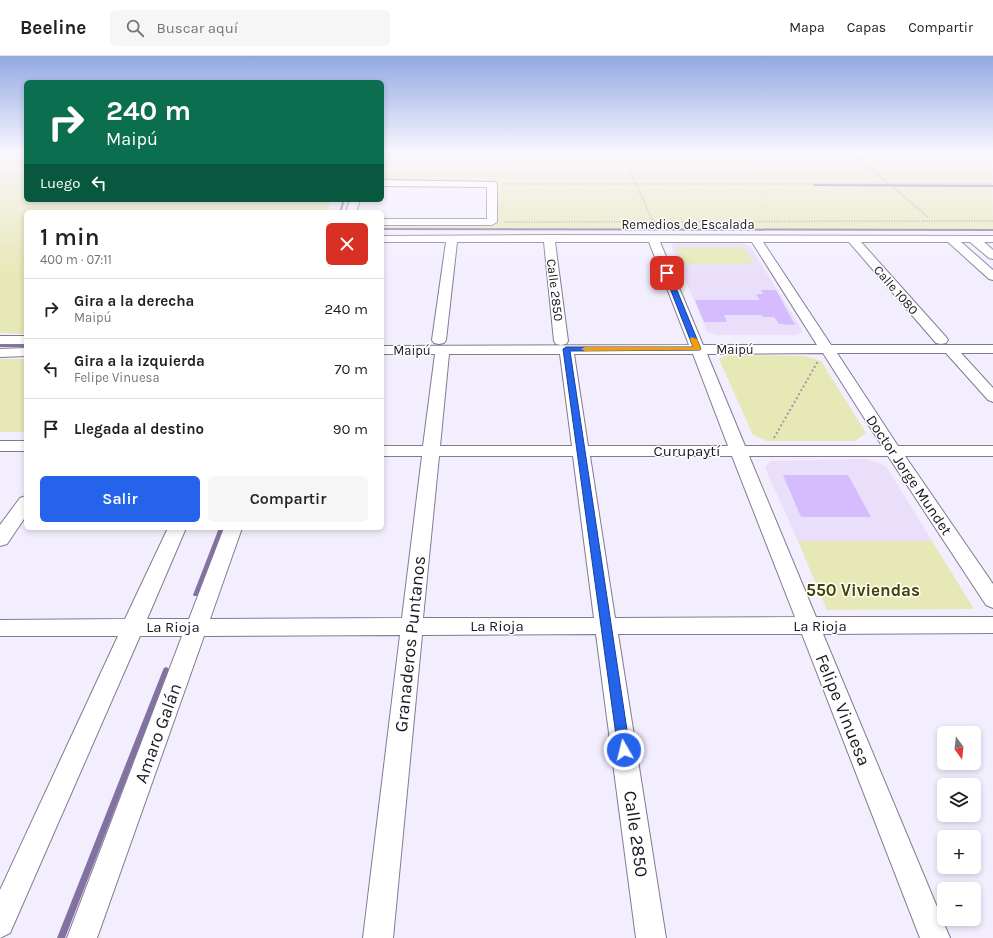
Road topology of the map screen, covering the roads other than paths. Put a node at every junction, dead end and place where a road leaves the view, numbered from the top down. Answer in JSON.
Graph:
{"nodes":[{"id":1,"x":496,"y":194,"type":"edge"},
{"id":2,"x":384,"y":222,"type":"edge"},
{"id":3,"x":549,"y":238,"type":"junction"},
{"id":4,"x":653,"y":238,"type":"junction"},
{"id":5,"x":755,"y":238,"type":"junction"},
{"id":6,"x":384,"y":239,"type":"edge"},
{"id":7,"x":452,"y":239,"type":"junction"},
{"id":8,"x":852,"y":239,"type":"junction"},
{"id":9,"x":951,"y":239,"type":"junction"},
{"id":10,"x":973,"y":239,"type":"junction"},
{"id":11,"x":993,"y":239,"type":"edge"},
{"id":12,"x":993,"y":256,"type":"edge"},
{"id":13,"x":993,"y":276,"type":"edge"},
{"id":14,"x":0,"y":340,"type":"edge"},
{"id":15,"x":24,"y":340,"type":"edge"},
{"id":16,"x":384,"y":340,"type":"edge"},
{"id":17,"x":993,"y":340,"type":"edge"},
{"id":18,"x":441,"y":345,"type":"junction"},
{"id":19,"x":564,"y":345,"type":"junction"},
{"id":20,"x":696,"y":345,"type":"junction"},
{"id":21,"x":946,"y":345,"type":"junction"},
{"id":22,"x":993,"y":349,"type":"edge"},
{"id":23,"x":384,"y":350,"type":"edge"},
{"id":24,"x":822,"y":350,"type":"junction"},
{"id":25,"x":24,"y":352,"type":"edge"},
{"id":26,"x":0,"y":353,"type":"edge"},
{"id":27,"x":993,"y":397,"type":"edge"},
{"id":28,"x":0,"y":446,"type":"edge"},
{"id":29,"x":24,"y":446,"type":"edge"},
{"id":30,"x":384,"y":451,"type":"edge"},
{"id":31,"x":431,"y":451,"type":"junction"},
{"id":32,"x":581,"y":451,"type":"junction"},
{"id":33,"x":738,"y":451,"type":"junction"},
{"id":34,"x":893,"y":451,"type":"junction"},
{"id":35,"x":993,"y":451,"type":"edge"},
{"id":36,"x":24,"y":505,"type":"edge"},
{"id":37,"x":176,"y":530,"type":"edge"},
{"id":38,"x":232,"y":530,"type":"edge"},
{"id":39,"x":0,"y":539,"type":"edge"},
{"id":40,"x":993,"y":600,"type":"edge"},
{"id":41,"x":993,"y":625,"type":"edge"},
{"id":42,"x":606,"y":626,"type":"junction"},
{"id":43,"x":809,"y":626,"type":"junction"},
{"id":44,"x":131,"y":627,"type":"junction"},
{"id":45,"x":196,"y":627,"type":"junction"},
{"id":46,"x":412,"y":627,"type":"junction"},
{"id":47,"x":0,"y":628,"type":"edge"},
{"id":48,"x":0,"y":923,"type":"edge"},
{"id":49,"x":82,"y":938,"type":"edge"},
{"id":50,"x":378,"y":938,"type":"edge"},
{"id":51,"x":651,"y":938,"type":"edge"},
{"id":52,"x":935,"y":938,"type":"edge"}],
"edges":[{"from":1,"to":2,"type":"street"},
{"from":3,"to":4,"type":"street","name":"Remedios de Escalada"},
{"from":3,"to":7,"type":"street","name":"Remedios de Escalada"},
{"from":3,"to":19,"type":"street","name":"Calle 2850"},
{"from":4,"to":5,"type":"street","name":"Remedios de Escalada"},
{"from":4,"to":20,"type":"street","name":"Felipe Vinuesa"},
{"from":5,"to":8,"type":"street","name":"Remedios de Escalada"},
{"from":5,"to":24,"type":"street","name":"Doctor Jorge Mundet"},
{"from":6,"to":7,"type":"street","name":"Remedios de Escalada"},
{"from":7,"to":18,"type":"street","name":"Granaderos Puntanos"},
{"from":8,"to":9,"type":"street","name":"Remedios de Escalada"},
{"from":8,"to":21,"type":"street","name":"Calle 1080"},
{"from":9,"to":10,"type":"street","name":"Remedios de Escalada"},
{"from":9,"to":13,"type":"street"},
{"from":10,"to":11,"type":"street","name":"Remedios de Escalada"},
{"from":10,"to":12,"type":"street"},
{"from":14,"to":15,"type":"street"},
{"from":16,"to":18,"type":"street","name":"Maipú"},
{"from":17,"to":21,"type":"street","name":"Maipú"},
{"from":18,"to":19,"type":"street","name":"Maipú"},
{"from":18,"to":23,"type":"street","name":"Maipú"},
{"from":18,"to":31,"type":"street","name":"Granaderos Puntanos"},
{"from":19,"to":20,"type":"street","name":"Maipú"},
{"from":19,"to":32,"type":"street","name":"Calle 2850"},
{"from":20,"to":24,"type":"street","name":"Maipú"},
{"from":20,"to":33,"type":"street","name":"Felipe Vinuesa"},
{"from":21,"to":22,"type":"street","name":"Maipú"},
{"from":21,"to":24,"type":"street","name":"Maipú"},
{"from":21,"to":27,"type":"street","name":"Calle 1080"},
{"from":24,"to":34,"type":"street","name":"Doctor Jorge Mundet"},
{"from":25,"to":26,"type":"street"},
{"from":28,"to":29,"type":"street"},
{"from":30,"to":31,"type":"street","name":"Curupaytí"},
{"from":31,"to":32,"type":"street","name":"Curupaytí"},
{"from":31,"to":46,"type":"street","name":"Granaderos Puntanos"},
{"from":32,"to":33,"type":"street","name":"Curupaytí"},
{"from":32,"to":42,"type":"street","name":"Calle 2850"},
{"from":33,"to":34,"type":"street","name":"Curupaytí"},
{"from":33,"to":43,"type":"street","name":"Felipe Vinuesa"},
{"from":34,"to":35,"type":"street","name":"Curupaytí"},
{"from":34,"to":40,"type":"street","name":"Doctor Jorge Mundet"},
{"from":36,"to":39,"type":"street"},
{"from":37,"to":44,"type":"street"},
{"from":38,"to":45,"type":"street","name":"Amaro Galán"},
{"from":41,"to":43,"type":"street","name":"La Rioja"},
{"from":42,"to":43,"type":"street","name":"La Rioja"},
{"from":42,"to":46,"type":"street","name":"La Rioja"},
{"from":42,"to":51,"type":"street","name":"Calle 2850"},
{"from":43,"to":52,"type":"street","name":"Felipe Vinuesa"},
{"from":44,"to":45,"type":"street","name":"La Rioja"},
{"from":44,"to":47,"type":"street","name":"La Rioja"},
{"from":44,"to":48,"type":"street"},
{"from":45,"to":46,"type":"street","name":"La Rioja"},
{"from":45,"to":49,"type":"street","name":"Amaro Galán"},
{"from":46,"to":50,"type":"street","name":"Granaderos Puntanos"}]}
